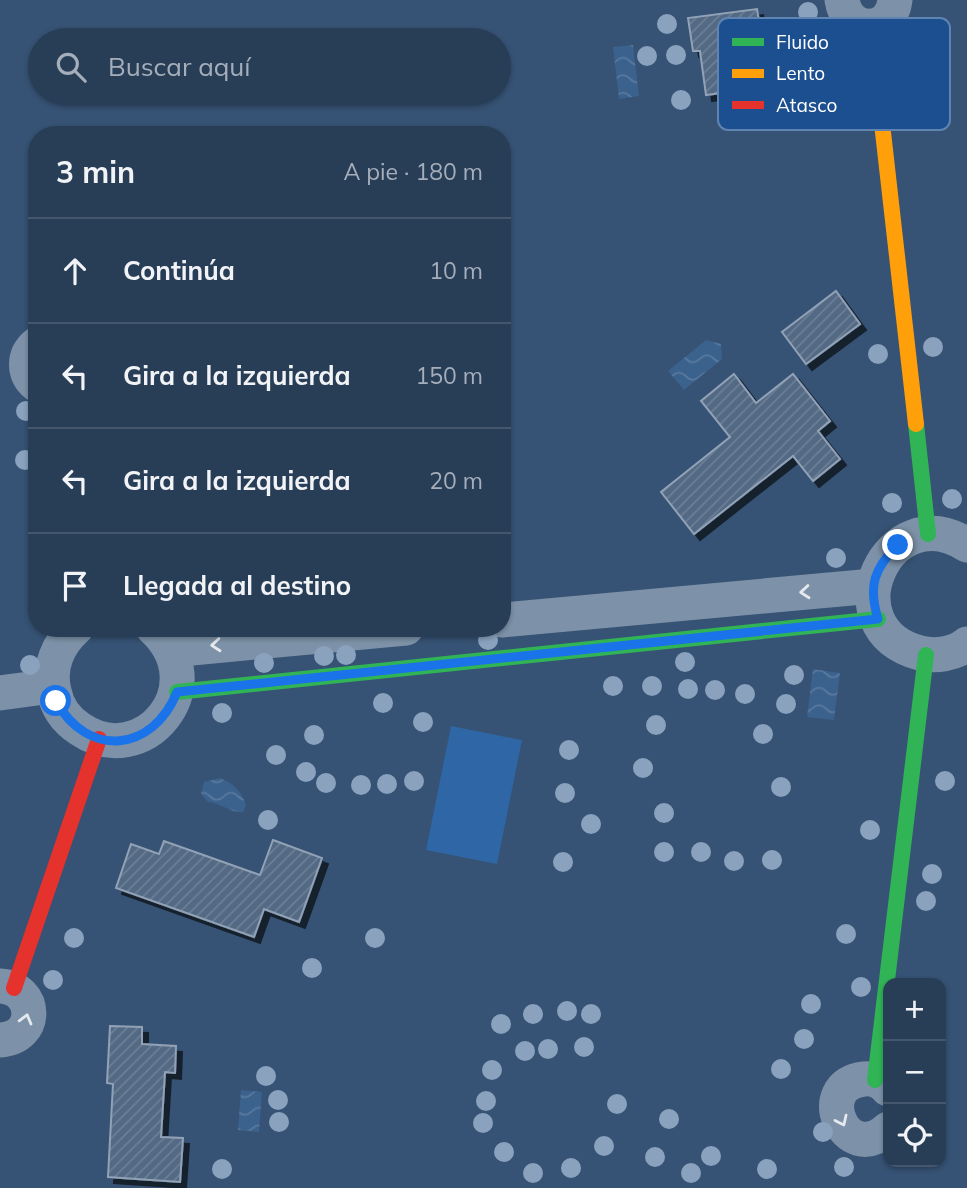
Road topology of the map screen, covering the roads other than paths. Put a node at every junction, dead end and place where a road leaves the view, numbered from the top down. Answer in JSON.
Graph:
{"nodes":[{"id":1,"x":842,"y":0,"type":"edge"},
{"id":2,"x":895,"y":0,"type":"edge"},
{"id":3,"x":850,"y":18,"type":"edge"},
{"id":4,"x":887,"y":18,"type":"edge"},
{"id":5,"x":883,"y":130,"type":"edge"},
{"id":6,"x":28,"y":355,"type":"edge"},
{"id":7,"x":28,"y":373,"type":"edge"},
{"id":8,"x":929,"y":534,"type":"junction"},
{"id":9,"x":967,"y":545,"type":"edge"},
{"id":10,"x":875,"y":602,"type":"junction"},
{"id":11,"x":549,"y":615,"type":"junction"},
{"id":12,"x":511,"y":619,"type":"edge"},
{"id":13,"x":67,"y":637,"type":"edge"},
{"id":14,"x":206,"y":637,"type":"edge"},
{"id":15,"x":162,"y":639,"type":"edge"},
{"id":16,"x":967,"y":644,"type":"edge"},
{"id":17,"x":551,"y":653,"type":"junction"},
{"id":18,"x":926,"y":655,"type":"junction"},
{"id":19,"x":52,"y":686,"type":"junction"},
{"id":20,"x":177,"y":692,"type":"junction"},
{"id":21,"x":0,"y":693,"type":"edge"},
{"id":22,"x":99,"y":739,"type":"junction"},
{"id":23,"x":7,"y":987,"type":"edge"},
{"id":24,"x":0,"y":1040,"type":"edge"},
{"id":25,"x":882,"y":1085,"type":"edge"},
{"id":26,"x":883,"y":1133,"type":"edge"}],
"edges":[{"from":1,"to":3,"type":"street"},
{"from":2,"to":4,"type":"street"},
{"from":5,"to":8,"type":"street"},
{"from":6,"to":7,"type":"street"},
{"from":8,"to":9,"type":"street"},
{"from":8,"to":10,"type":"street"},
{"from":10,"to":11,"type":"street","one_way":true},
{"from":10,"to":17,"type":"street"},
{"from":10,"to":18,"type":"street"},
{"from":11,"to":12,"type":"street"},
{"from":11,"to":17,"type":"street"},
{"from":13,"to":19,"type":"street"},
{"from":14,"to":15,"type":"street","one_way":true},
{"from":15,"to":20,"type":"street"},
{"from":16,"to":18,"type":"street"},
{"from":17,"to":20,"type":"street"},
{"from":18,"to":25,"type":"street"},
{"from":19,"to":21,"type":"street"},
{"from":19,"to":22,"type":"street"},
{"from":20,"to":22,"type":"street"},
{"from":22,"to":23,"type":"street"},
{"from":24,"to":23,"type":"street","one_way":true},
{"from":25,"to":26,"type":"street","one_way":true}]}
